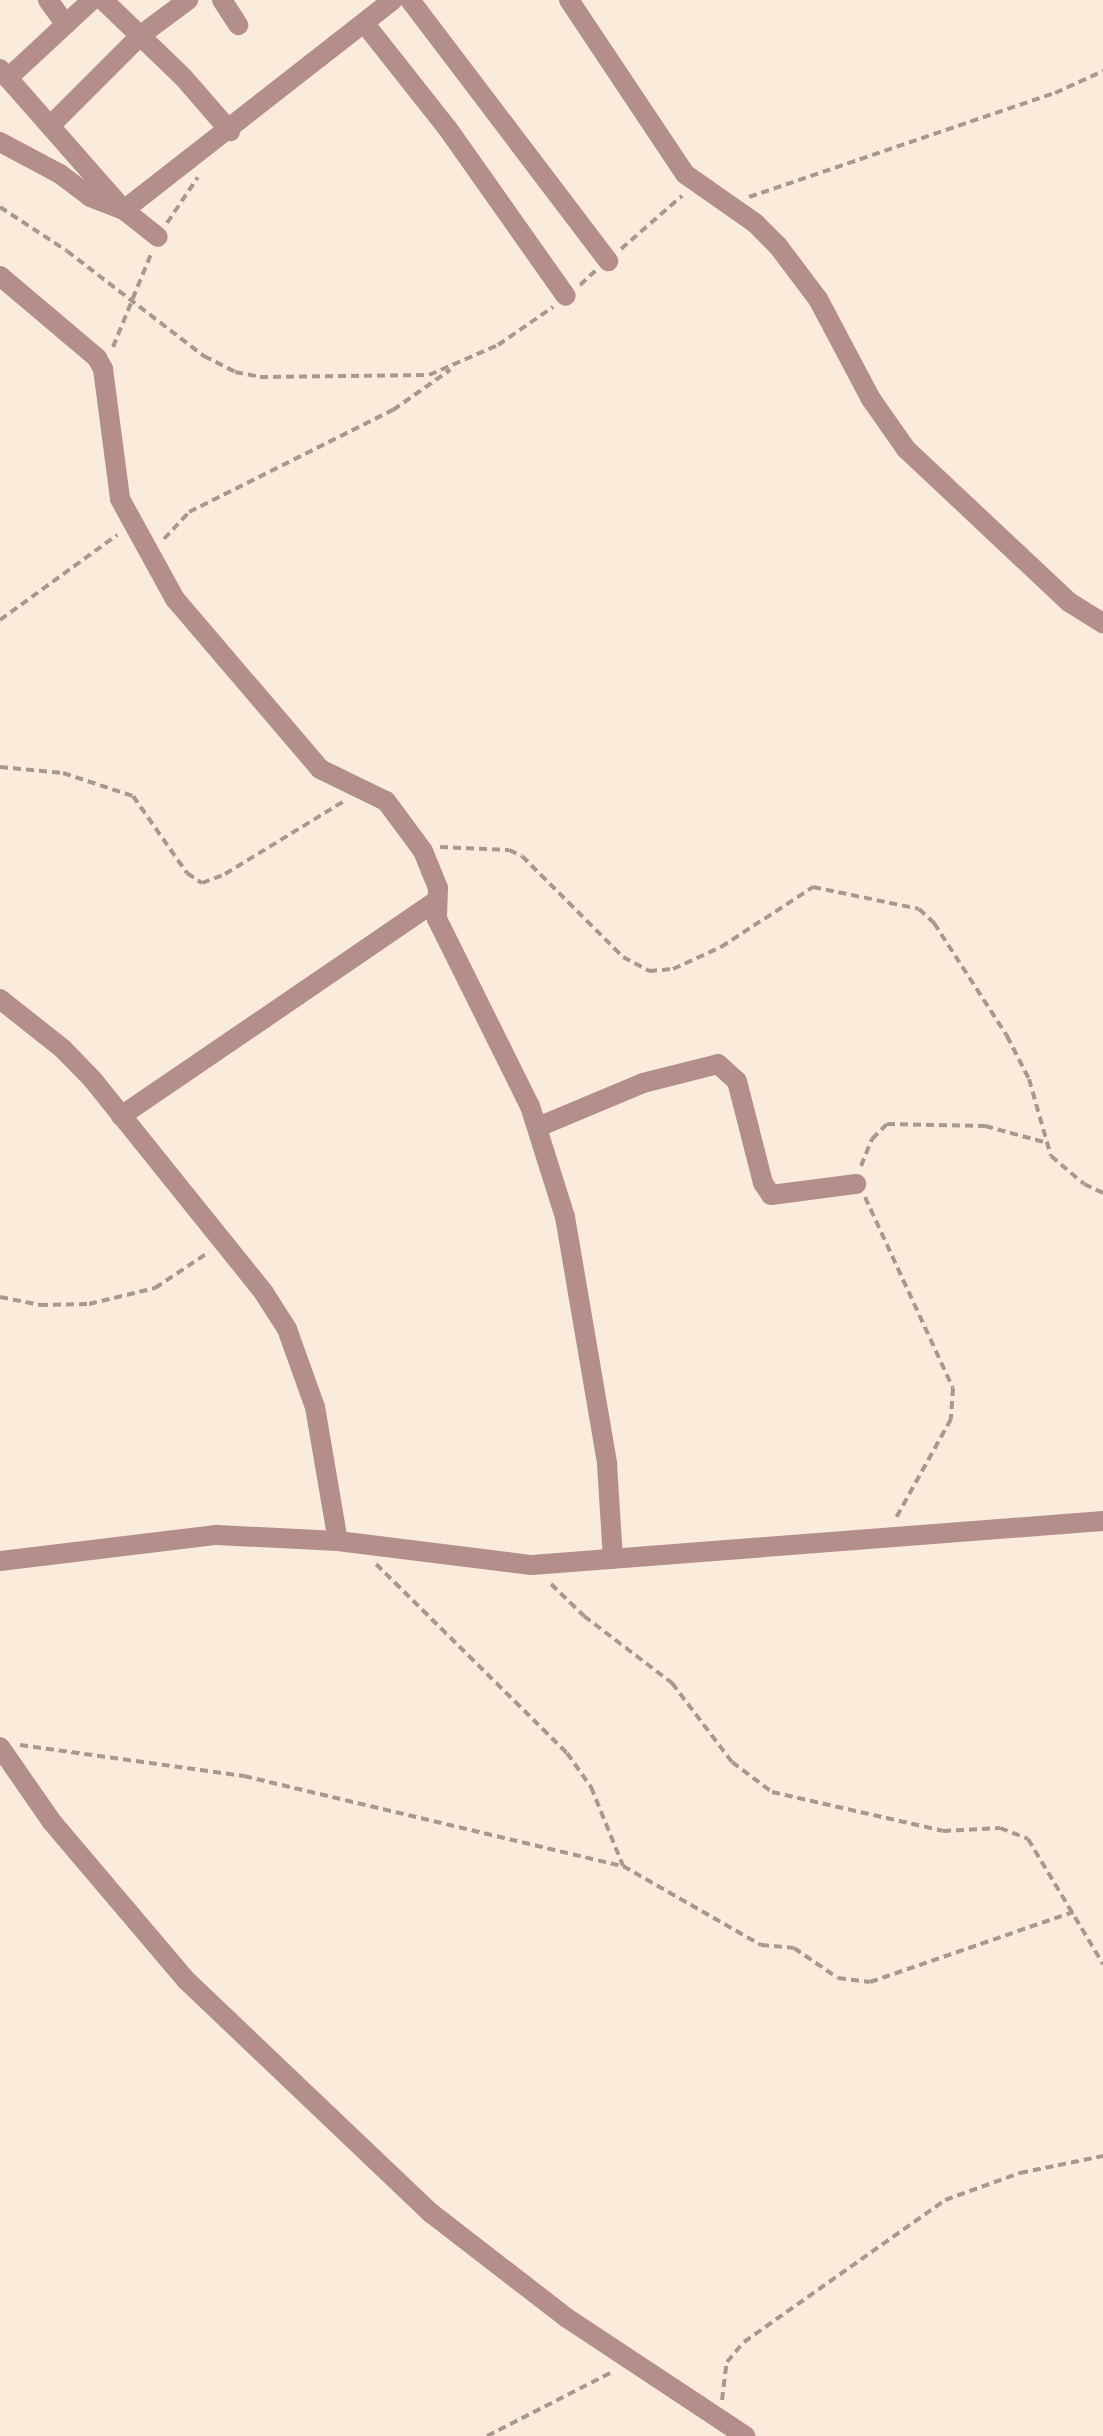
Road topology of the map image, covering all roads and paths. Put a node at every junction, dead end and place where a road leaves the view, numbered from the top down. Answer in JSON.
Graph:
{"nodes":[{"id":1,"x":48,"y":0,"type":"edge"},
{"id":2,"x":92,"y":0,"type":"edge"},
{"id":3,"x":103,"y":0,"type":"edge"},
{"id":4,"x":188,"y":0,"type":"edge"},
{"id":5,"x":222,"y":0,"type":"edge"},
{"id":6,"x":393,"y":0,"type":"edge"},
{"id":7,"x":410,"y":0,"type":"edge"},
{"id":8,"x":568,"y":0,"type":"edge"},
{"id":9,"x":64,"y":22,"type":"junction"},
{"id":10,"x":364,"y":24,"type":"junction"},
{"id":11,"x":238,"y":25,"type":"dead end"},
{"id":12,"x":141,"y":35,"type":"junction"},
{"id":13,"x":4,"y":73,"type":"edge"},
{"id":14,"x":50,"y":126,"type":"junction"},
{"id":15,"x":230,"y":130,"type":"junction"},
{"id":16,"x":0,"y":142,"type":"edge"},
{"id":17,"x":124,"y":210,"type":"junction"},
{"id":18,"x":158,"y":236,"type":"dead end"},
{"id":19,"x":608,"y":261,"type":"dead end"},
{"id":20,"x":0,"y":276,"type":"edge"},
{"id":21,"x":566,"y":296,"type":"dead end"},
{"id":22,"x":456,"y":366,"type":"dead end"},
{"id":23,"x":133,"y":523,"type":"junction"},
{"id":24,"x":154,"y":568,"type":"junction"},
{"id":25,"x":0,"y":620,"type":"edge"},
{"id":26,"x":1103,"y":623,"type":"edge"},
{"id":27,"x":0,"y":767,"type":"edge"},
{"id":28,"x":364,"y":788,"type":"junction"},
{"id":29,"x":423,"y":851,"type":"junction"},
{"id":30,"x":435,"y":902,"type":"junction"},
{"id":31,"x":0,"y":1000,"type":"edge"},
{"id":32,"x":121,"y":1116,"type":"junction"},
{"id":33,"x":538,"y":1127,"type":"junction"},
{"id":34,"x":1045,"y":1143,"type":"junction"},
{"id":35,"x":856,"y":1184,"type":"junction"},
{"id":36,"x":1103,"y":1193,"type":"edge"},
{"id":37,"x":221,"y":1243,"type":"junction"},
{"id":38,"x":0,"y":1297,"type":"edge"},
{"id":39,"x":1103,"y":1521,"type":"edge"},
{"id":40,"x":886,"y":1535,"type":"junction"},
{"id":41,"x":346,"y":1542,"type":"junction"},
{"id":42,"x":613,"y":1558,"type":"junction"},
{"id":43,"x":0,"y":1561,"type":"edge"},
{"id":44,"x":532,"y":1565,"type":"junction"},
{"id":45,"x":9,"y":1746,"type":"edge"},
{"id":46,"x":623,"y":1866,"type":"junction"},
{"id":47,"x":1073,"y":1912,"type":"junction"},
{"id":48,"x":1103,"y":1964,"type":"edge"},
{"id":49,"x":1103,"y":2156,"type":"edge"},
{"id":50,"x":634,"y":2360,"type":"junction"},
{"id":51,"x":720,"y":2418,"type":"junction"},
{"id":52,"x":487,"y":2436,"type":"edge"},
{"id":53,"x":745,"y":2436,"type":"edge"}],
"edges":[{"from":1,"to":9,"type":"street"},
{"from":2,"to":9,"type":"street"},
{"from":3,"to":12,"type":"street"},
{"from":4,"to":12,"type":"street"},
{"from":5,"to":11,"type":"street"},
{"from":6,"to":10,"type":"street"},
{"from":7,"to":19,"type":"street"},
{"from":8,"to":26,"type":"street"},
{"from":9,"to":13,"type":"street"},
{"from":10,"to":15,"type":"street"},
{"from":10,"to":21,"type":"street"},
{"from":12,"to":14,"type":"street"},
{"from":12,"to":15,"type":"street"},
{"from":13,"to":14,"type":"street"},
{"from":14,"to":17,"type":"street"},
{"from":15,"to":17,"type":"street"},
{"from":16,"to":17,"type":"street"},
{"from":17,"to":18,"type":"street"},
{"from":20,"to":23,"type":"street"},
{"from":22,"to":24,"type":"path"},
{"from":23,"to":24,"type":"street"},
{"from":23,"to":25,"type":"path"},
{"from":24,"to":28,"type":"street"},
{"from":27,"to":28,"type":"path"},
{"from":28,"to":29,"type":"street"},
{"from":29,"to":30,"type":"street"},
{"from":29,"to":34,"type":"path"},
{"from":30,"to":32,"type":"street"},
{"from":30,"to":33,"type":"street"},
{"from":31,"to":32,"type":"street"},
{"from":32,"to":37,"type":"street"},
{"from":33,"to":35,"type":"street"},
{"from":33,"to":42,"type":"street"},
{"from":34,"to":35,"type":"path"},
{"from":34,"to":36,"type":"path"},
{"from":35,"to":40,"type":"path"},
{"from":37,"to":38,"type":"path"},
{"from":37,"to":41,"type":"street"},
{"from":39,"to":40,"type":"street"},
{"from":40,"to":42,"type":"street"},
{"from":41,"to":43,"type":"street"},
{"from":41,"to":44,"type":"street"},
{"from":41,"to":46,"type":"path"},
{"from":42,"to":44,"type":"street"},
{"from":44,"to":47,"type":"path"},
{"from":45,"to":46,"type":"path"},
{"from":45,"to":50,"type":"street"},
{"from":46,"to":47,"type":"path"},
{"from":47,"to":48,"type":"path"},
{"from":49,"to":51,"type":"path"},
{"from":50,"to":51,"type":"street"},
{"from":50,"to":52,"type":"path"},
{"from":51,"to":53,"type":"street"}]}
